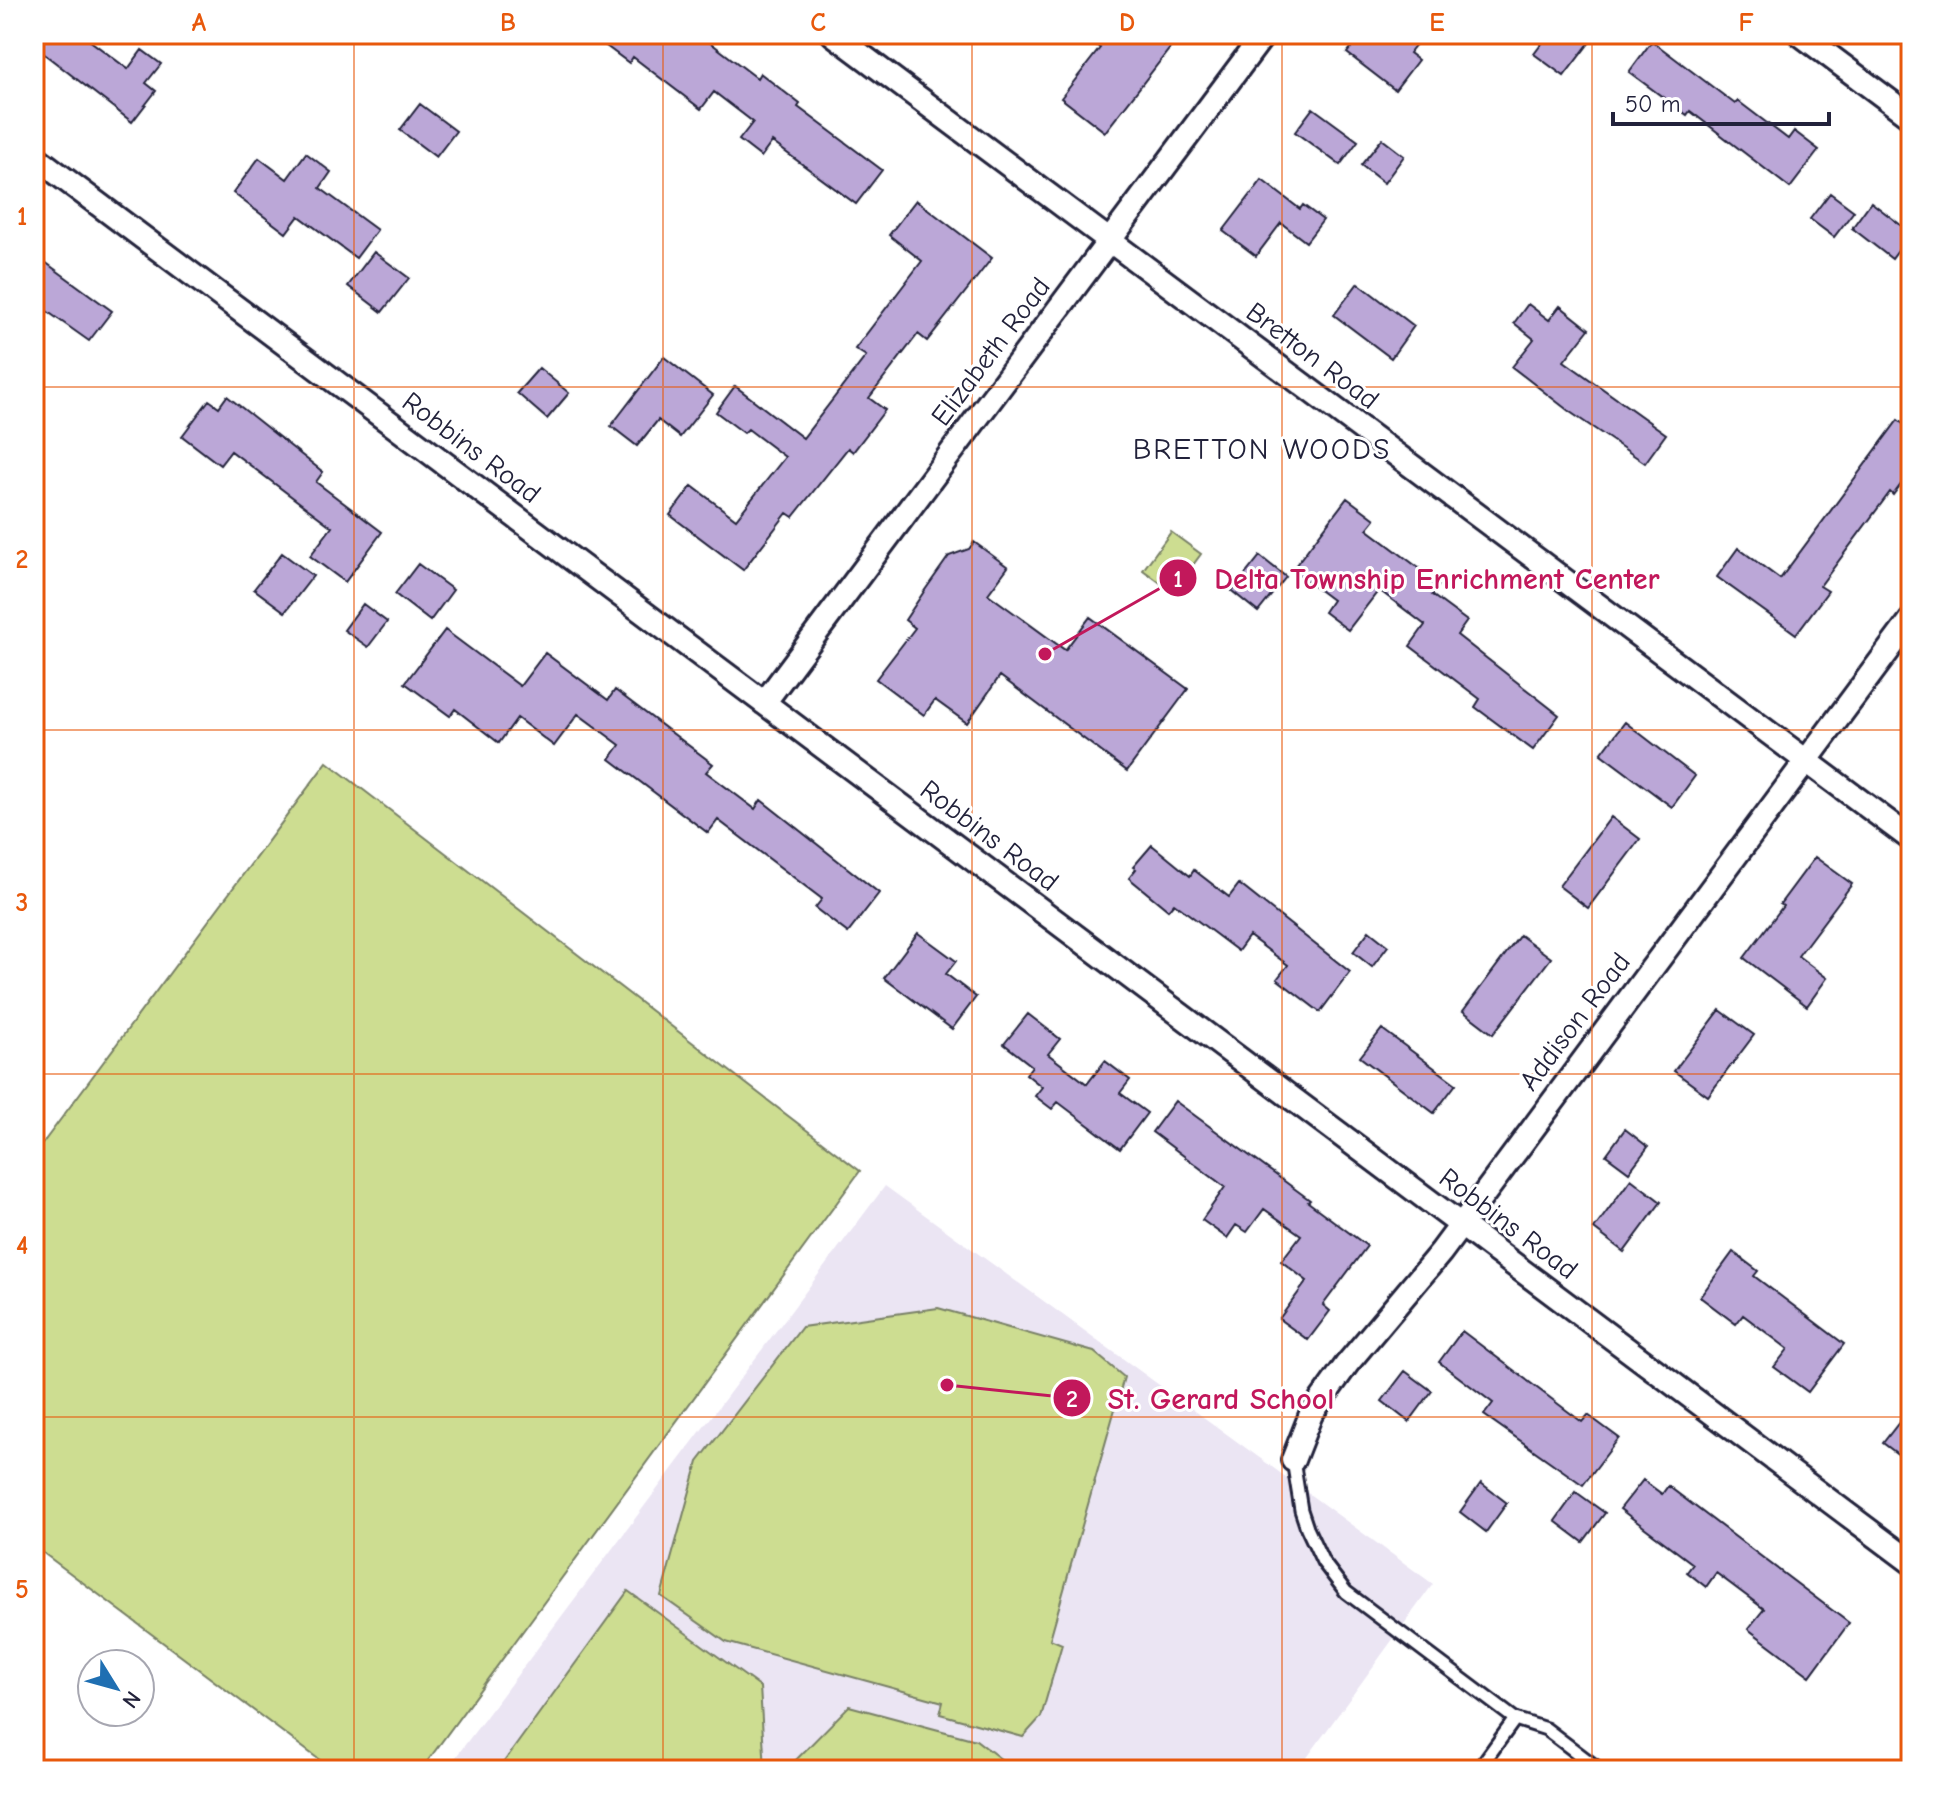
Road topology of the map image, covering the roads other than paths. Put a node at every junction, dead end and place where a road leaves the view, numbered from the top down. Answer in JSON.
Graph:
{"nodes":[{"id":1,"x":833,"y":34,"type":"edge"},
{"id":2,"x":1264,"y":34,"type":"edge"},
{"id":3,"x":1800,"y":34,"type":"edge"},
{"id":4,"x":1911,"y":117,"type":"edge"},
{"id":5,"x":34,"y":156,"type":"edge"},
{"id":6,"x":1111,"y":241,"type":"junction"},
{"id":7,"x":1911,"y":620,"type":"edge"},
{"id":8,"x":764,"y":703,"type":"junction"},
{"id":9,"x":1805,"y":760,"type":"junction"},
{"id":10,"x":1911,"y":839,"type":"edge"},
{"id":11,"x":1460,"y":1224,"type":"junction"},
{"id":12,"x":1293,"y":1460,"type":"joint"},
{"id":13,"x":1911,"y":1562,"type":"edge"},
{"id":14,"x":1515,"y":1719,"type":"junction"},
{"id":15,"x":1478,"y":1770,"type":"edge"},
{"id":16,"x":1600,"y":1770,"type":"edge"}],
"edges":[{"from":1,"to":6,"type":"street","name":"Bretton Road"},
{"from":2,"to":6,"type":"street","name":"Elizabeth Road"},
{"from":3,"to":4,"type":"street"},
{"from":5,"to":8,"type":"street","name":"Robbins Road"},
{"from":6,"to":8,"type":"street","name":"Elizabeth Road"},
{"from":6,"to":9,"type":"street","name":"Bretton Road"},
{"from":7,"to":9,"type":"street","name":"Addison Road"},
{"from":8,"to":11,"type":"street","name":"Robbins Road"},
{"from":9,"to":10,"type":"street","name":"Bretton Road"},
{"from":9,"to":11,"type":"street","name":"Addison Road"},
{"from":11,"to":12,"type":"street","name":"Addison Road"},
{"from":11,"to":13,"type":"street","name":"Robbins Road"},
{"from":12,"to":14,"type":"lane"},
{"from":14,"to":15,"type":"lane"},
{"from":14,"to":16,"type":"lane"}]}
